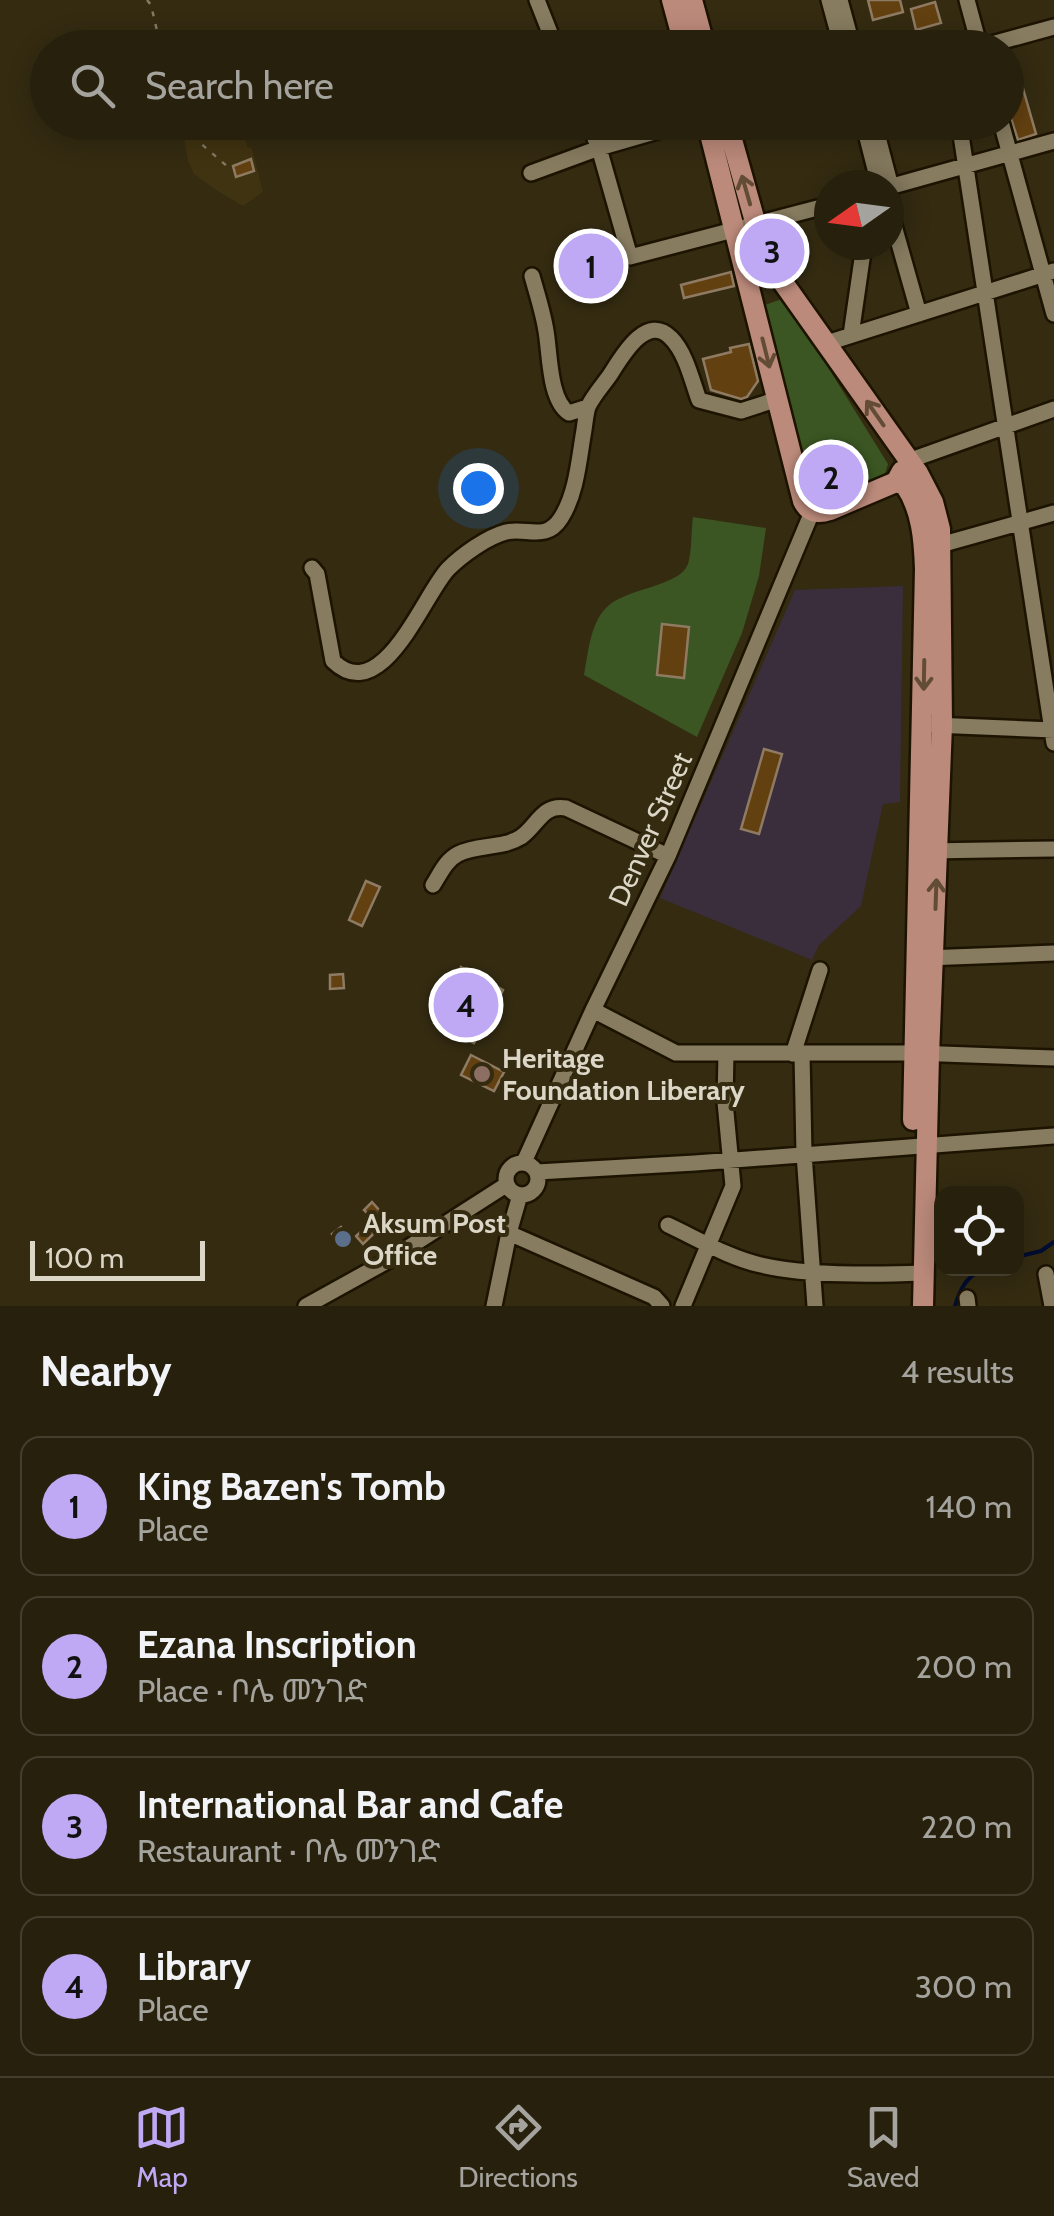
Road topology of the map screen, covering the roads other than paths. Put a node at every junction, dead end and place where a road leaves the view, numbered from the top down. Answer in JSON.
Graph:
{"nodes":[{"id":1,"x":537,"y":0,"type":"edge"},
{"id":2,"x":672,"y":0,"type":"edge"},
{"id":3,"x":692,"y":0,"type":"edge"},
{"id":4,"x":830,"y":0,"type":"edge"},
{"id":5,"x":840,"y":0,"type":"edge"},
{"id":6,"x":967,"y":0,"type":"edge"},
{"id":7,"x":1054,"y":27,"type":"edge"},
{"id":8,"x":549,"y":30,"type":"edge"},
{"id":9,"x":680,"y":30,"type":"edge"},
{"id":10,"x":700,"y":30,"type":"edge"},
{"id":11,"x":838,"y":30,"type":"edge"},
{"id":12,"x":848,"y":30,"type":"edge"},
{"id":13,"x":975,"y":30,"type":"edge"},
{"id":14,"x":1024,"y":35,"type":"edge"},
{"id":15,"x":596,"y":140,"type":"edge"},
{"id":16,"x":627,"y":140,"type":"edge"},
{"id":17,"x":712,"y":140,"type":"edge"},
{"id":18,"x":732,"y":140,"type":"edge"},
{"id":19,"x":869,"y":140,"type":"edge"},
{"id":20,"x":877,"y":140,"type":"edge"},
{"id":21,"x":961,"y":140,"type":"edge"},
{"id":22,"x":1006,"y":140,"type":"edge"},
{"id":23,"x":1054,"y":141,"type":"edge"},
{"id":24,"x":599,"y":148,"type":"junction"},
{"id":25,"x":1010,"y":154,"type":"junction"},
{"id":26,"x":966,"y":167,"type":"junction"},
{"id":27,"x":880,"y":170,"type":"edge"},
{"id":28,"x":883,"y":170,"type":"edge"},
{"id":29,"x":531,"y":173,"type":"dead end"},
{"id":30,"x":904,"y":184,"type":"edge"},
{"id":31,"x":814,"y":209,"type":"edge"},
{"id":32,"x":756,"y":224,"type":"junction"},
{"id":33,"x":734,"y":230,"type":"junction"},
{"id":34,"x":862,"y":260,"type":"edge"},
{"id":35,"x":904,"y":260,"type":"edge"},
{"id":36,"x":1048,"y":273,"type":"edge"},
{"id":37,"x":532,"y":276,"type":"dead end"},
{"id":38,"x":790,"y":292,"type":"junction"},
{"id":39,"x":985,"y":294,"type":"junction"},
{"id":40,"x":754,"y":304,"type":"junction"},
{"id":41,"x":919,"y":314,"type":"junction"},
{"id":42,"x":1054,"y":314,"type":"edge"},
{"id":43,"x":851,"y":335,"type":"junction"},
{"id":44,"x":827,"y":343,"type":"junction"},
{"id":45,"x":778,"y":399,"type":"junction"},
{"id":46,"x":588,"y":408,"type":"junction"},
{"id":47,"x":1054,"y":409,"type":"edge"},
{"id":48,"x":1006,"y":427,"type":"junction"},
{"id":49,"x":908,"y":461,"type":"junction"},
{"id":50,"x":896,"y":482,"type":"junction"},
{"id":51,"x":812,"y":512,"type":"junction"},
{"id":52,"x":1054,"y":512,"type":"edge"},
{"id":53,"x":1020,"y":522,"type":"junction"},
{"id":54,"x":933,"y":548,"type":"junction"},
{"id":55,"x":312,"y":568,"type":"dead end"},
{"id":56,"x":932,"y":725,"type":"junction"},
{"id":57,"x":1053,"y":734,"type":"edge"},
{"id":58,"x":1054,"y":849,"type":"edge"},
{"id":59,"x":928,"y":850,"type":"junction"},
{"id":60,"x":668,"y":856,"type":"junction"},
{"id":61,"x":432,"y":885,"type":"dead end"},
{"id":62,"x":1054,"y":953,"type":"edge"},
{"id":63,"x":925,"y":958,"type":"junction"},
{"id":64,"x":820,"y":970,"type":"dead end"},
{"id":65,"x":593,"y":1010,"type":"junction"},
{"id":66,"x":726,"y":1053,"type":"junction"},
{"id":67,"x":798,"y":1054,"type":"junction"},
{"id":68,"x":922,"y":1054,"type":"junction"},
{"id":69,"x":1054,"y":1058,"type":"edge"},
{"id":70,"x":1054,"y":1136,"type":"edge"},
{"id":71,"x":920,"y":1146,"type":"junction"},
{"id":72,"x":804,"y":1154,"type":"junction"},
{"id":73,"x":730,"y":1159,"type":"junction"},
{"id":74,"x":530,"y":1167,"type":"junction"},
{"id":75,"x":513,"y":1190,"type":"junction"},
{"id":76,"x":668,"y":1225,"type":"dead end"},
{"id":77,"x":509,"y":1232,"type":"junction"},
{"id":78,"x":709,"y":1244,"type":"junction"},
{"id":79,"x":813,"y":1271,"type":"junction"},
{"id":80,"x":918,"y":1274,"type":"junction"},
{"id":81,"x":1046,"y":1274,"type":"dead end"},
{"id":82,"x":306,"y":1306,"type":"edge"},
{"id":83,"x":494,"y":1306,"type":"edge"},
{"id":84,"x":662,"y":1306,"type":"edge"},
{"id":85,"x":684,"y":1306,"type":"edge"},
{"id":86,"x":815,"y":1306,"type":"edge"},
{"id":87,"x":909,"y":1306,"type":"edge"},
{"id":88,"x":923,"y":1306,"type":"edge"},
{"id":89,"x":1052,"y":1306,"type":"edge"}],
"edges":[{"from":1,"to":8,"type":"street"},
{"from":2,"to":9,"type":"main road"},
{"from":3,"to":10,"type":"main road"},
{"from":4,"to":11,"type":"street"},
{"from":5,"to":12,"type":"street"},
{"from":6,"to":13,"type":"street"},
{"from":7,"to":14,"type":"street"},
{"from":15,"to":24,"type":"street"},
{"from":16,"to":24,"type":"street"},
{"from":17,"to":33,"type":"main road"},
{"from":32,"to":18,"type":"main road","one_way":true},
{"from":19,"to":27,"type":"street"},
{"from":20,"to":28,"type":"street"},
{"from":21,"to":26,"type":"street"},
{"from":22,"to":25,"type":"street"},
{"from":23,"to":25,"type":"street"},
{"from":24,"to":29,"type":"street"},
{"from":24,"to":33,"type":"street"},
{"from":25,"to":26,"type":"street"},
{"from":25,"to":36,"type":"street"},
{"from":26,"to":30,"type":"street"},
{"from":26,"to":39,"type":"street"},
{"from":31,"to":32,"type":"street"},
{"from":32,"to":33,"type":"street"},
{"from":32,"to":38,"type":"main road"},
{"from":33,"to":40,"type":"main road"},
{"from":34,"to":43,"type":"street"},
{"from":35,"to":41,"type":"street"},
{"from":36,"to":39,"type":"street"},
{"from":36,"to":42,"type":"street"},
{"from":37,"to":46,"type":"street"},
{"from":38,"to":40,"type":"main road"},
{"from":38,"to":44,"type":"main road"},
{"from":39,"to":41,"type":"street"},
{"from":39,"to":48,"type":"street"},
{"from":40,"to":45,"type":"main road","one_way":true},
{"from":41,"to":43,"type":"street"},
{"from":43,"to":44,"type":"street"},
{"from":49,"to":44,"type":"main road","one_way":true},
{"from":45,"to":46,"type":"street"},
{"from":45,"to":51,"type":"main road"},
{"from":46,"to":55,"type":"street"},
{"from":47,"to":48,"type":"street"},
{"from":48,"to":49,"type":"street"},
{"from":48,"to":53,"type":"street"},
{"from":49,"to":50,"type":"main road"},
{"from":49,"to":54,"type":"main road"},
{"from":50,"to":51,"type":"main road"},
{"from":50,"to":54,"type":"main road"},
{"from":51,"to":60,"type":"street","name":"Denver Street"},
{"from":52,"to":53,"type":"street"},
{"from":53,"to":54,"type":"street"},
{"from":53,"to":57,"type":"street"},
{"from":54,"to":56,"type":"main road"},
{"from":56,"to":57,"type":"street"},
{"from":56,"to":59,"type":"main road"},
{"from":58,"to":59,"type":"street"},
{"from":59,"to":63,"type":"main road"},
{"from":60,"to":61,"type":"street"},
{"from":60,"to":65,"type":"street","name":"Denver Street"},
{"from":62,"to":63,"type":"street"},
{"from":63,"to":68,"type":"main road"},
{"from":64,"to":67,"type":"street"},
{"from":65,"to":66,"type":"street"},
{"from":65,"to":74,"type":"street","name":"Denver Street"},
{"from":66,"to":67,"type":"street"},
{"from":66,"to":73,"type":"street"},
{"from":67,"to":68,"type":"street"},
{"from":67,"to":72,"type":"street"},
{"from":68,"to":69,"type":"street"},
{"from":68,"to":71,"type":"main road"},
{"from":70,"to":71,"type":"street"},
{"from":71,"to":72,"type":"street"},
{"from":71,"to":80,"type":"main road"},
{"from":72,"to":73,"type":"street"},
{"from":72,"to":79,"type":"street"},
{"from":73,"to":74,"type":"street"},
{"from":73,"to":78,"type":"street"},
{"from":74,"to":75,"type":"street"},
{"from":74,"to":75,"type":"street"},
{"from":75,"to":77,"type":"street"},
{"from":75,"to":82,"type":"street"},
{"from":76,"to":78,"type":"street"},
{"from":77,"to":83,"type":"street"},
{"from":77,"to":84,"type":"street"},
{"from":78,"to":79,"type":"street"},
{"from":78,"to":85,"type":"street"},
{"from":79,"to":80,"type":"street"},
{"from":79,"to":86,"type":"street"},
{"from":80,"to":87,"type":"main road"},
{"from":80,"to":88,"type":"main road"},
{"from":81,"to":89,"type":"street"}]}
